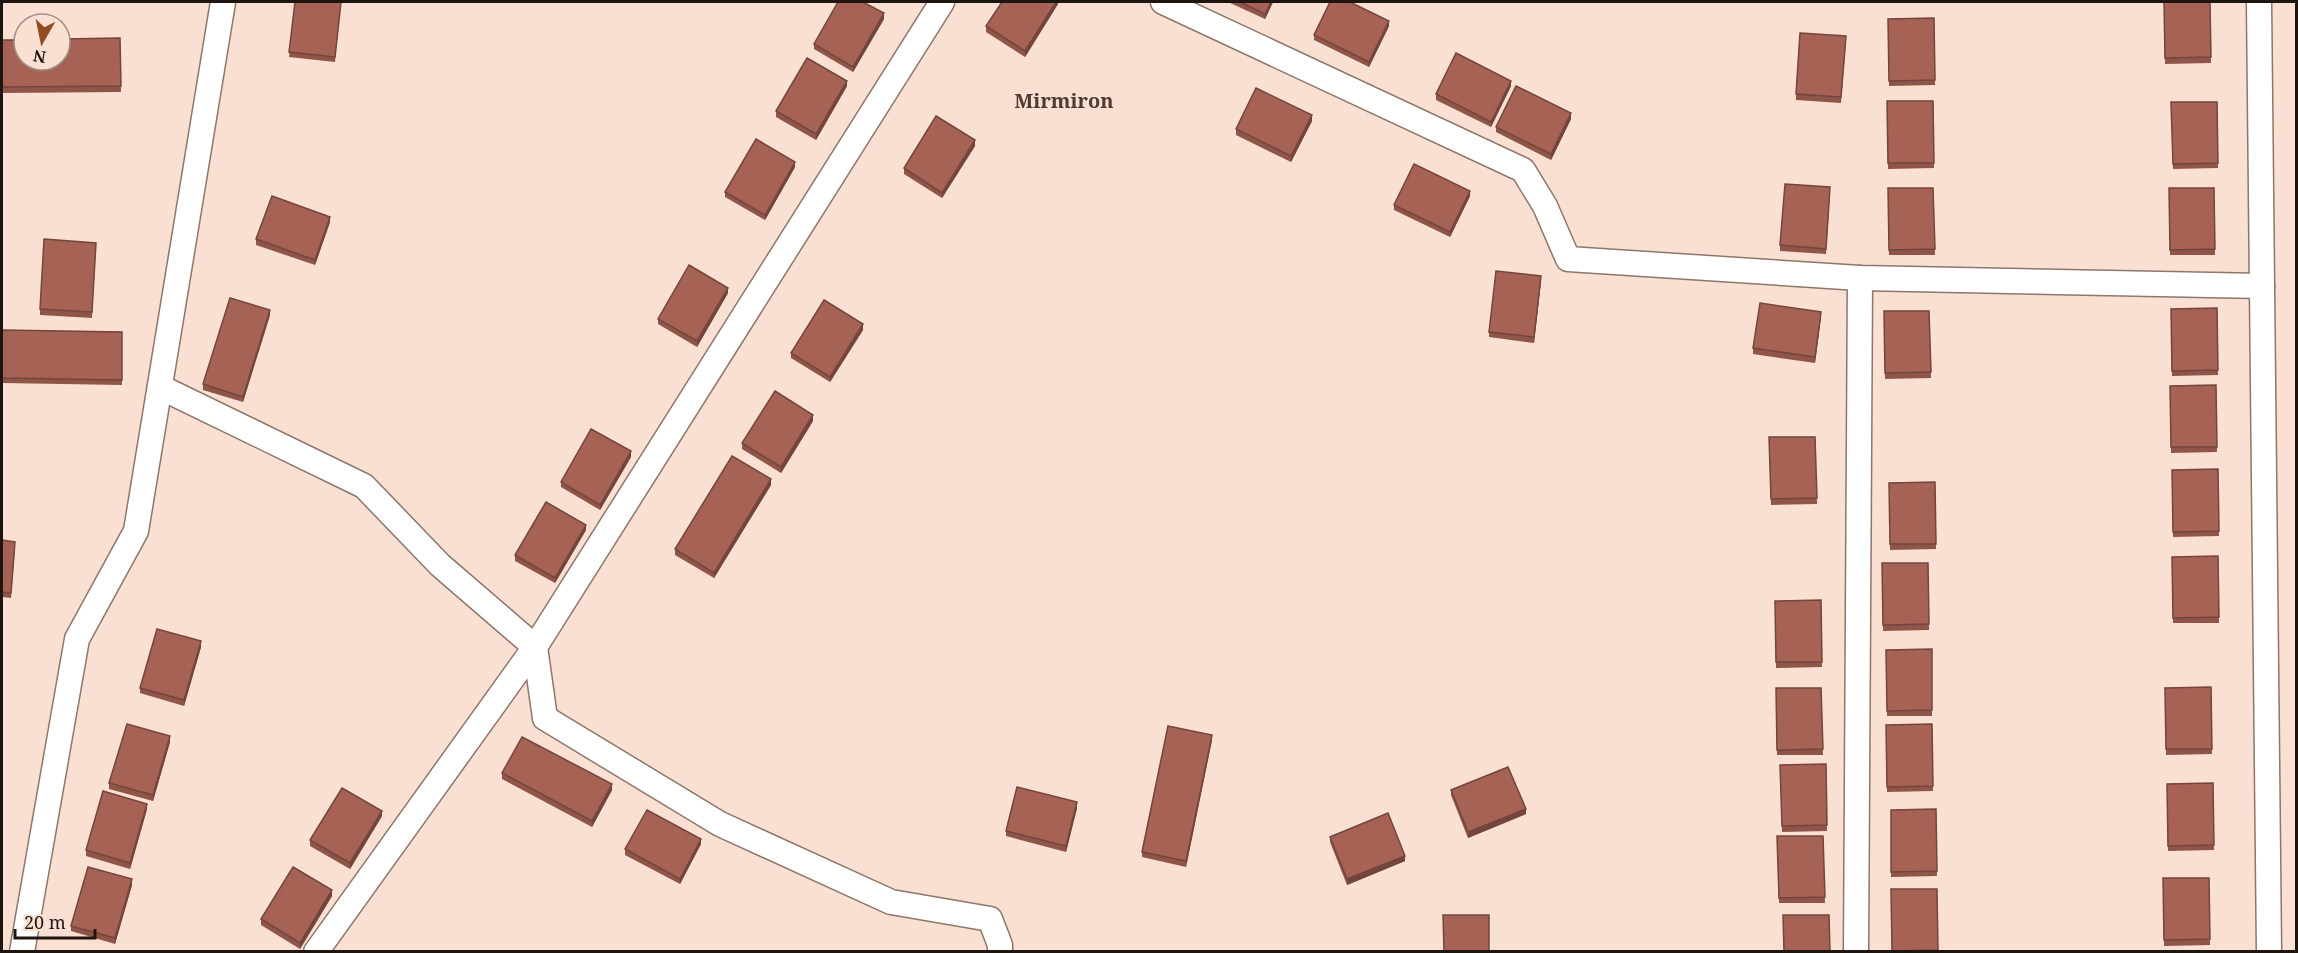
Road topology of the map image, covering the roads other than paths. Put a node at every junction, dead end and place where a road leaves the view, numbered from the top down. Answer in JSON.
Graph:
{"nodes":[{"id":1,"x":223,"y":2,"type":"edge"},
{"id":2,"x":942,"y":2,"type":"edge"},
{"id":3,"x":1163,"y":2,"type":"edge"},
{"id":4,"x":2259,"y":2,"type":"edge"},
{"id":5,"x":1860,"y":279,"type":"junction"},
{"id":6,"x":2262,"y":286,"type":"junction"},
{"id":7,"x":160,"y":387,"type":"junction"},
{"id":8,"x":535,"y":647,"type":"junction"},
{"id":9,"x":22,"y":951,"type":"edge"},
{"id":10,"x":316,"y":951,"type":"edge"},
{"id":11,"x":1000,"y":951,"type":"edge"},
{"id":12,"x":1856,"y":951,"type":"edge"},
{"id":13,"x":2269,"y":951,"type":"edge"}],
"edges":[{"from":1,"to":7,"type":"street"},
{"from":2,"to":8,"type":"street"},
{"from":3,"to":5,"type":"street"},
{"from":4,"to":6,"type":"street"},
{"from":5,"to":6,"type":"street"},
{"from":5,"to":12,"type":"street"},
{"from":6,"to":13,"type":"street"},
{"from":7,"to":8,"type":"street"},
{"from":7,"to":9,"type":"street"},
{"from":8,"to":10,"type":"street"},
{"from":8,"to":11,"type":"street"}]}
